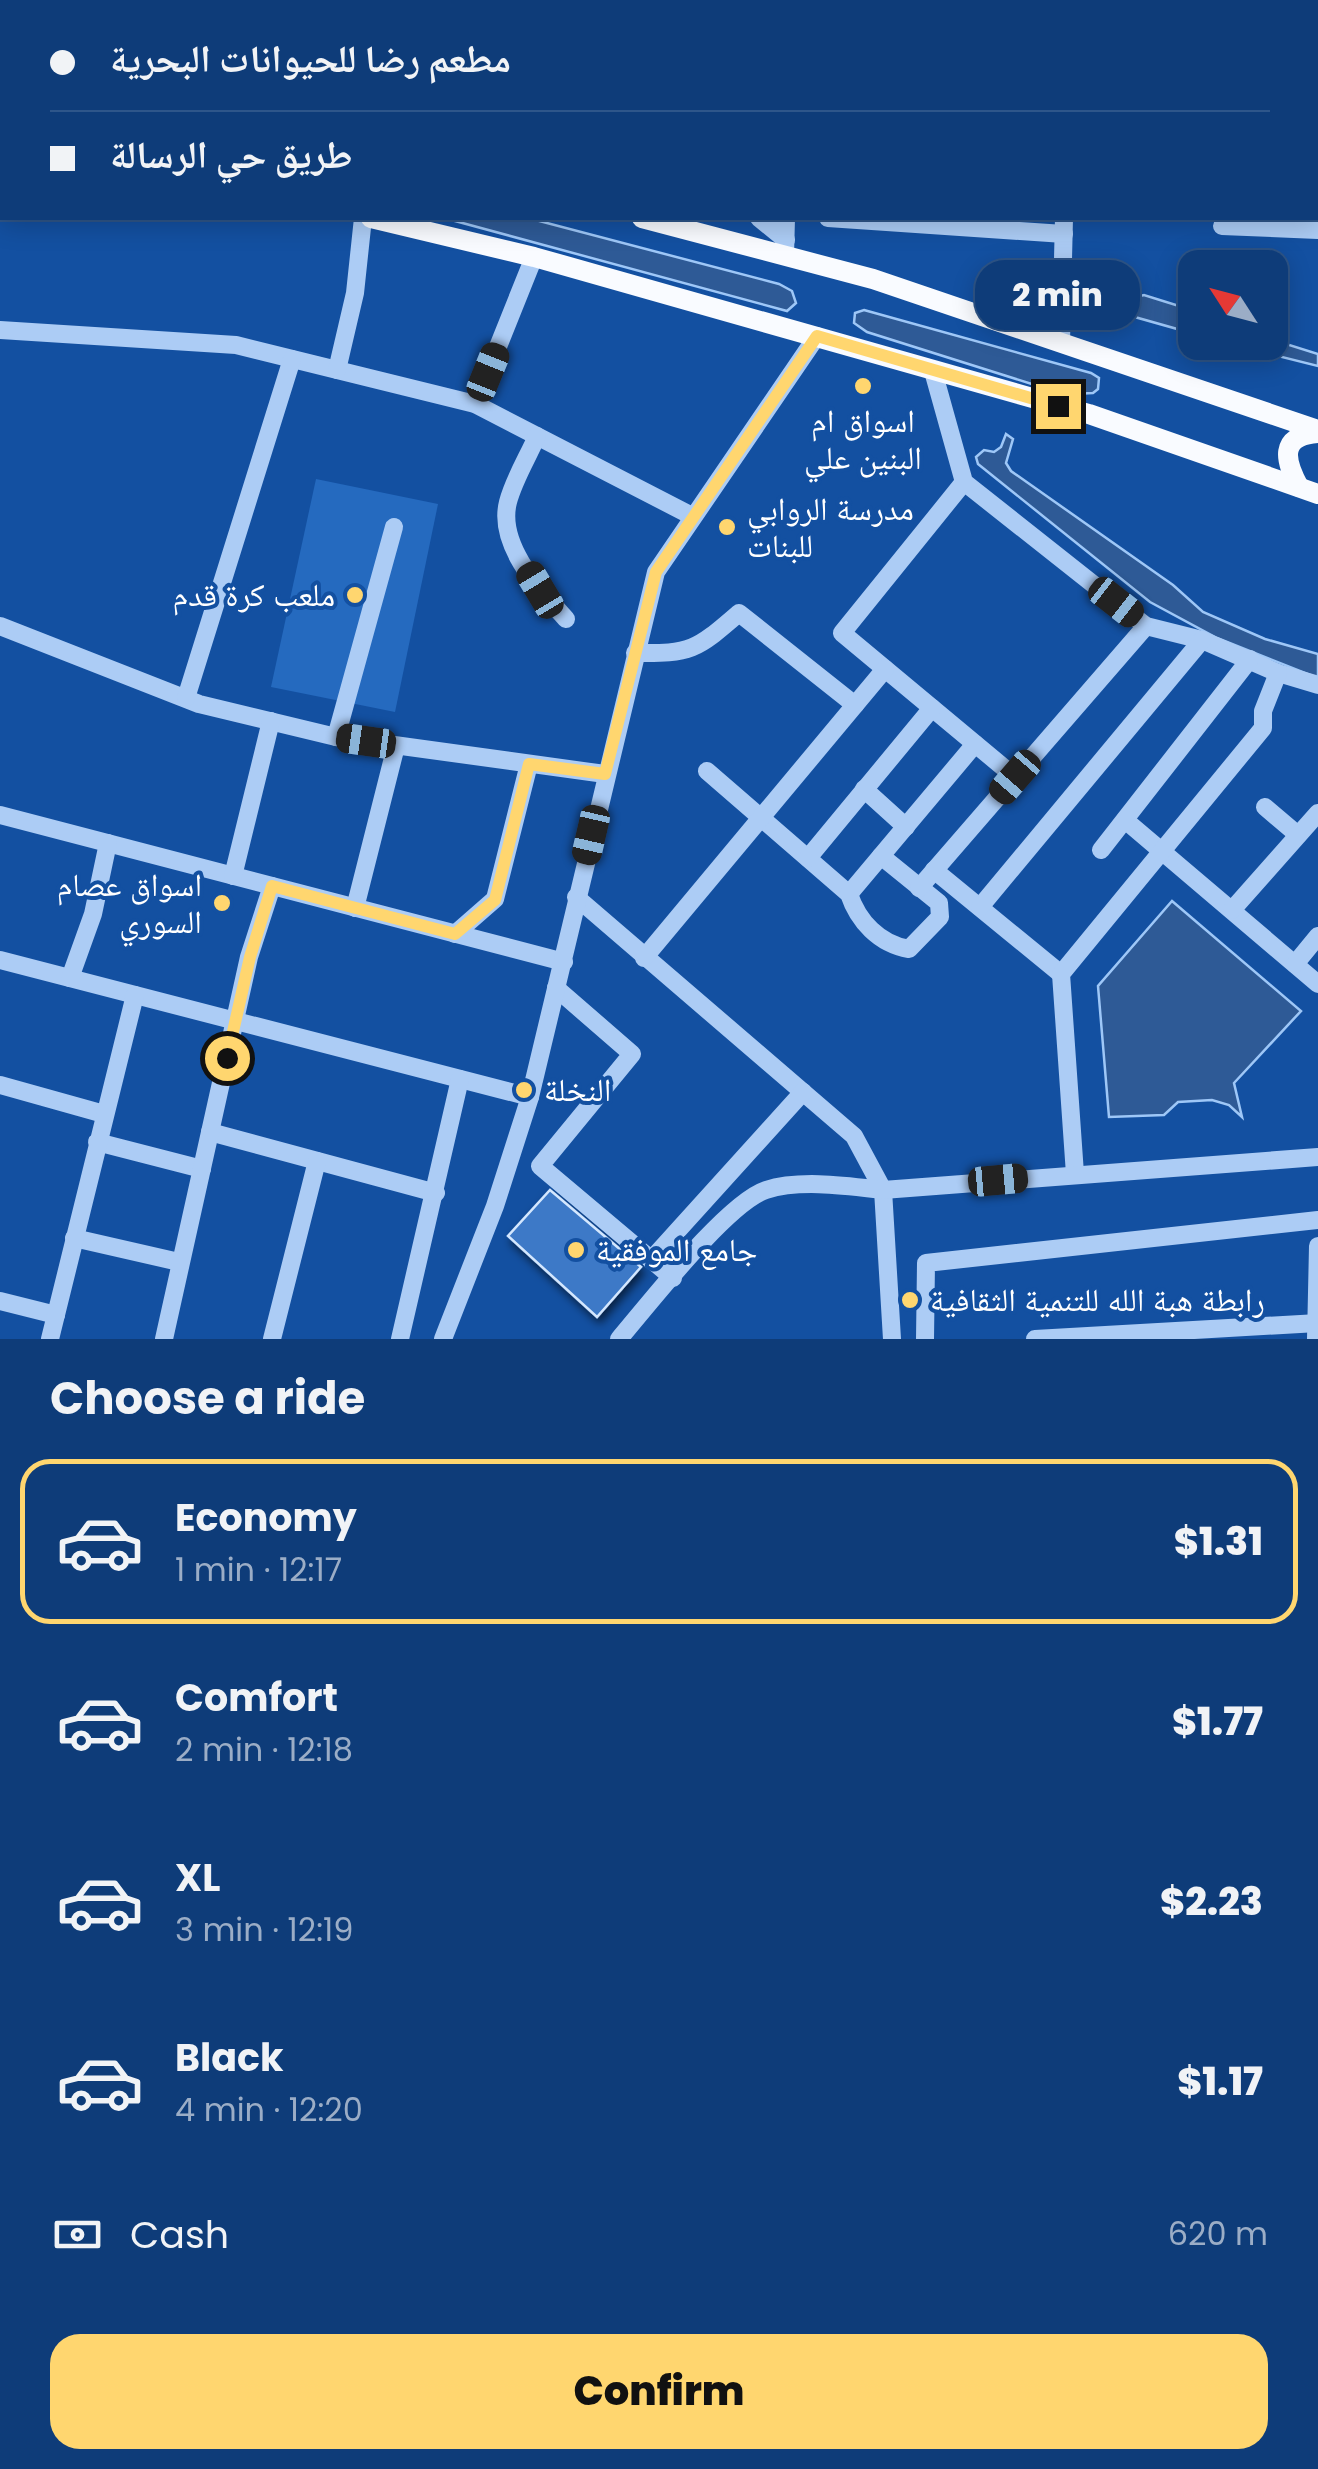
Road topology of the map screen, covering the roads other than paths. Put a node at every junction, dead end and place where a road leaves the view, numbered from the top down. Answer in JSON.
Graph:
{"nodes":[{"id":1,"x":363,"y":220,"type":"edge"},
{"id":2,"x":652,"y":220,"type":"edge"},
{"id":3,"x":760,"y":220,"type":"edge"},
{"id":4,"x":786,"y":220,"type":"edge"},
{"id":5,"x":887,"y":220,"type":"edge"},
{"id":6,"x":398,"y":221,"type":"edge"},
{"id":7,"x":428,"y":224,"type":"edge"},
{"id":8,"x":1064,"y":226,"type":"edge"},
{"id":9,"x":1222,"y":226,"type":"dead end"},
{"id":10,"x":1318,"y":230,"type":"edge"},
{"id":11,"x":786,"y":248,"type":"junction"},
{"id":12,"x":534,"y":257,"type":"junction"},
{"id":13,"x":0,"y":330,"type":"edge"},
{"id":14,"x":817,"y":336,"type":"junction"},
{"id":15,"x":1061,"y":342,"type":"junction"},
{"id":16,"x":292,"y":359,"type":"junction"},
{"id":17,"x":337,"y":370,"type":"junction"},
{"id":18,"x":933,"y":371,"type":"junction"},
{"id":19,"x":475,"y":404,"type":"junction"},
{"id":20,"x":1268,"y":414,"type":"junction"},
{"id":21,"x":1318,"y":432,"type":"edge"},
{"id":22,"x":537,"y":436,"type":"junction"},
{"id":23,"x":1251,"y":469,"type":"junction"},
{"id":24,"x":964,"y":482,"type":"junction"},
{"id":25,"x":1309,"y":490,"type":"edge"},
{"id":26,"x":692,"y":516,"type":"junction"},
{"id":27,"x":394,"y":527,"type":"dead end"},
{"id":28,"x":566,"y":619,"type":"dead end"},
{"id":29,"x":0,"y":626,"type":"edge"},
{"id":30,"x":1146,"y":626,"type":"junction"},
{"id":31,"x":1202,"y":640,"type":"junction"},
{"id":32,"x":635,"y":652,"type":"junction"},
{"id":33,"x":1250,"y":659,"type":"junction"},
{"id":34,"x":886,"y":669,"type":"junction"},
{"id":35,"x":1278,"y":673,"type":"junction"},
{"id":36,"x":1318,"y":685,"type":"edge"},
{"id":37,"x":186,"y":698,"type":"junction"},
{"id":38,"x":856,"y":705,"type":"junction"},
{"id":39,"x":932,"y":708,"type":"junction"},
{"id":40,"x":270,"y":721,"type":"junction"},
{"id":41,"x":336,"y":736,"type":"junction"},
{"id":42,"x":975,"y":744,"type":"junction"},
{"id":43,"x":396,"y":746,"type":"junction"},
{"id":44,"x":529,"y":764,"type":"junction"},
{"id":45,"x":707,"y":771,"type":"dead end"},
{"id":46,"x":605,"y":774,"type":"junction"},
{"id":47,"x":1015,"y":777,"type":"junction"},
{"id":48,"x":864,"y":789,"type":"junction"},
{"id":49,"x":1265,"y":807,"type":"dead end"},
{"id":50,"x":1318,"y":813,"type":"edge"},
{"id":51,"x":0,"y":814,"type":"edge"},
{"id":52,"x":761,"y":818,"type":"junction"},
{"id":53,"x":1125,"y":820,"type":"junction"},
{"id":54,"x":906,"y":826,"type":"junction"},
{"id":55,"x":1298,"y":836,"type":"junction"},
{"id":56,"x":108,"y":843,"type":"junction"},
{"id":57,"x":1100,"y":850,"type":"dead end"},
{"id":58,"x":1163,"y":852,"type":"junction"},
{"id":59,"x":881,"y":856,"type":"junction"},
{"id":60,"x":808,"y":858,"type":"junction"},
{"id":61,"x":934,"y":870,"type":"junction"},
{"id":62,"x":234,"y":876,"type":"junction"},
{"id":63,"x":272,"y":886,"type":"junction"},
{"id":64,"x":919,"y":888,"type":"junction"},
{"id":65,"x":849,"y":894,"type":"junction"},
{"id":66,"x":576,"y":897,"type":"junction"},
{"id":67,"x":980,"y":907,"type":"junction"},
{"id":68,"x":355,"y":908,"type":"junction"},
{"id":69,"x":1232,"y":910,"type":"junction"},
{"id":70,"x":455,"y":934,"type":"junction"},
{"id":71,"x":1318,"y":936,"type":"edge"},
{"id":72,"x":644,"y":958,"type":"junction"},
{"id":73,"x":0,"y":960,"type":"edge"},
{"id":74,"x":564,"y":962,"type":"junction"},
{"id":75,"x":1294,"y":964,"type":"junction"},
{"id":76,"x":1061,"y":974,"type":"junction"},
{"id":77,"x":70,"y":978,"type":"junction"},
{"id":78,"x":1318,"y":984,"type":"edge"},
{"id":79,"x":556,"y":988,"type":"junction"},
{"id":80,"x":134,"y":995,"type":"junction"},
{"id":81,"x":235,"y":1021,"type":"junction"},
{"id":82,"x":460,"y":1079,"type":"junction"},
{"id":83,"x":2,"y":1091,"type":"edge"},
{"id":84,"x":804,"y":1092,"type":"junction"},
{"id":85,"x":530,"y":1097,"type":"junction"},
{"id":86,"x":104,"y":1114,"type":"junction"},
{"id":87,"x":210,"y":1132,"type":"junction"},
{"id":88,"x":97,"y":1142,"type":"junction"},
{"id":89,"x":1318,"y":1157,"type":"edge"},
{"id":90,"x":316,"y":1162,"type":"junction"},
{"id":91,"x":202,"y":1169,"type":"junction"},
{"id":92,"x":1075,"y":1174,"type":"junction"},
{"id":93,"x":883,"y":1190,"type":"junction"},
{"id":94,"x":436,"y":1194,"type":"junction"},
{"id":95,"x":1318,"y":1220,"type":"edge"},
{"id":96,"x":74,"y":1238,"type":"junction"},
{"id":97,"x":1318,"y":1246,"type":"edge"},
{"id":98,"x":651,"y":1260,"type":"junction"},
{"id":99,"x":179,"y":1262,"type":"junction"},
{"id":100,"x":673,"y":1278,"type":"junction"},
{"id":101,"x":0,"y":1300,"type":"edge"},
{"id":102,"x":56,"y":1314,"type":"junction"},
{"id":103,"x":1316,"y":1328,"type":"edge"},
{"id":104,"x":1259,"y":1334,"type":"edge"},
{"id":105,"x":1088,"y":1338,"type":"edge"},
{"id":106,"x":50,"y":1339,"type":"edge"},
{"id":107,"x":164,"y":1339,"type":"edge"},
{"id":108,"x":272,"y":1339,"type":"edge"},
{"id":109,"x":400,"y":1339,"type":"edge"},
{"id":110,"x":443,"y":1339,"type":"edge"},
{"id":111,"x":619,"y":1339,"type":"edge"},
{"id":112,"x":892,"y":1339,"type":"edge"},
{"id":113,"x":925,"y":1339,"type":"edge"},
{"id":114,"x":1035,"y":1339,"type":"edge"}],
"edges":[{"from":1,"to":17,"type":"street"},
{"from":2,"to":11,"type":"main road"},
{"from":3,"to":11,"type":"street"},
{"from":4,"to":11,"type":"street"},
{"from":5,"to":8,"type":"street"},
{"from":6,"to":7,"type":"main road"},
{"from":7,"to":12,"type":"main road"},
{"from":8,"to":15,"type":"street"},
{"from":9,"to":10,"type":"street"},
{"from":11,"to":15,"type":"main road"},
{"from":12,"to":14,"type":"main road"},
{"from":12,"to":19,"type":"street"},
{"from":13,"to":16,"type":"street"},
{"from":14,"to":18,"type":"main road"},
{"from":14,"to":26,"type":"street"},
{"from":15,"to":20,"type":"main road"},
{"from":16,"to":17,"type":"street"},
{"from":16,"to":37,"type":"street"},
{"from":17,"to":19,"type":"street"},
{"from":18,"to":23,"type":"main road"},
{"from":18,"to":24,"type":"street"},
{"from":19,"to":22,"type":"street"},
{"from":20,"to":21,"type":"main road"},
{"from":20,"to":23,"type":"main road"},
{"from":21,"to":25,"type":"main road"},
{"from":22,"to":26,"type":"street"},
{"from":22,"to":28,"type":"street"},
{"from":23,"to":25,"type":"main road"},
{"from":24,"to":30,"type":"street"},
{"from":24,"to":34,"type":"street"},
{"from":26,"to":32,"type":"street"},
{"from":27,"to":41,"type":"street"},
{"from":29,"to":37,"type":"street"},
{"from":30,"to":31,"type":"street"},
{"from":30,"to":47,"type":"street"},
{"from":31,"to":33,"type":"street"},
{"from":31,"to":67,"type":"street"},
{"from":32,"to":38,"type":"street"},
{"from":32,"to":46,"type":"street"},
{"from":33,"to":35,"type":"street"},
{"from":33,"to":53,"type":"street"},
{"from":34,"to":38,"type":"street"},
{"from":34,"to":39,"type":"street"},
{"from":35,"to":36,"type":"street"},
{"from":35,"to":58,"type":"street"},
{"from":37,"to":40,"type":"street"},
{"from":38,"to":52,"type":"street"},
{"from":39,"to":42,"type":"street"},
{"from":39,"to":48,"type":"street"},
{"from":40,"to":41,"type":"street"},
{"from":40,"to":62,"type":"street"},
{"from":41,"to":43,"type":"street"},
{"from":42,"to":47,"type":"street"},
{"from":42,"to":54,"type":"street"},
{"from":43,"to":44,"type":"street"},
{"from":43,"to":68,"type":"street"},
{"from":44,"to":46,"type":"street"},
{"from":44,"to":70,"type":"street"},
{"from":45,"to":52,"type":"street"},
{"from":46,"to":66,"type":"street"},
{"from":47,"to":61,"type":"street"},
{"from":48,"to":54,"type":"street"},
{"from":48,"to":60,"type":"street"},
{"from":49,"to":55,"type":"street"},
{"from":50,"to":55,"type":"street"},
{"from":51,"to":56,"type":"street"},
{"from":52,"to":60,"type":"street"},
{"from":52,"to":72,"type":"street"},
{"from":53,"to":57,"type":"street"},
{"from":53,"to":58,"type":"street"},
{"from":54,"to":59,"type":"street"},
{"from":55,"to":69,"type":"street"},
{"from":56,"to":62,"type":"street"},
{"from":56,"to":77,"type":"street"},
{"from":58,"to":69,"type":"street"},
{"from":58,"to":76,"type":"street"},
{"from":59,"to":64,"type":"street"},
{"from":59,"to":65,"type":"street"},
{"from":60,"to":65,"type":"street"},
{"from":61,"to":64,"type":"street"},
{"from":61,"to":67,"type":"street"},
{"from":62,"to":63,"type":"street"},
{"from":63,"to":68,"type":"street"},
{"from":63,"to":81,"type":"street"},
{"from":64,"to":65,"type":"street"},
{"from":66,"to":72,"type":"street"},
{"from":66,"to":74,"type":"street"},
{"from":67,"to":76,"type":"street"},
{"from":68,"to":70,"type":"street"},
{"from":69,"to":75,"type":"street"},
{"from":70,"to":74,"type":"street"},
{"from":71,"to":75,"type":"street"},
{"from":72,"to":84,"type":"street"},
{"from":73,"to":77,"type":"street"},
{"from":74,"to":79,"type":"street"},
{"from":75,"to":78,"type":"street"},
{"from":76,"to":92,"type":"street"},
{"from":77,"to":80,"type":"street"},
{"from":79,"to":85,"type":"street"},
{"from":79,"to":98,"type":"street"},
{"from":80,"to":81,"type":"street"},
{"from":80,"to":86,"type":"street"},
{"from":81,"to":82,"type":"street"},
{"from":81,"to":87,"type":"street"},
{"from":82,"to":85,"type":"street"},
{"from":82,"to":94,"type":"street"},
{"from":83,"to":86,"type":"street"},
{"from":84,"to":93,"type":"street"},
{"from":84,"to":98,"type":"street"},
{"from":85,"to":110,"type":"street"},
{"from":86,"to":88,"type":"street"},
{"from":87,"to":90,"type":"street"},
{"from":87,"to":91,"type":"street"},
{"from":88,"to":91,"type":"street"},
{"from":88,"to":96,"type":"street"},
{"from":89,"to":92,"type":"street"},
{"from":90,"to":94,"type":"street"},
{"from":90,"to":108,"type":"street"},
{"from":91,"to":99,"type":"street"},
{"from":92,"to":93,"type":"street"},
{"from":93,"to":100,"type":"street"},
{"from":93,"to":112,"type":"street"},
{"from":94,"to":109,"type":"street"},
{"from":95,"to":113,"type":"street"},
{"from":96,"to":99,"type":"street"},
{"from":96,"to":102,"type":"street"},
{"from":97,"to":103,"type":"street"},
{"from":98,"to":100,"type":"street"},
{"from":99,"to":107,"type":"street"},
{"from":100,"to":111,"type":"street"},
{"from":101,"to":102,"type":"street"},
{"from":102,"to":106,"type":"street"},
{"from":103,"to":104,"type":"street"},
{"from":104,"to":105,"type":"street"},
{"from":105,"to":114,"type":"street"}]}
